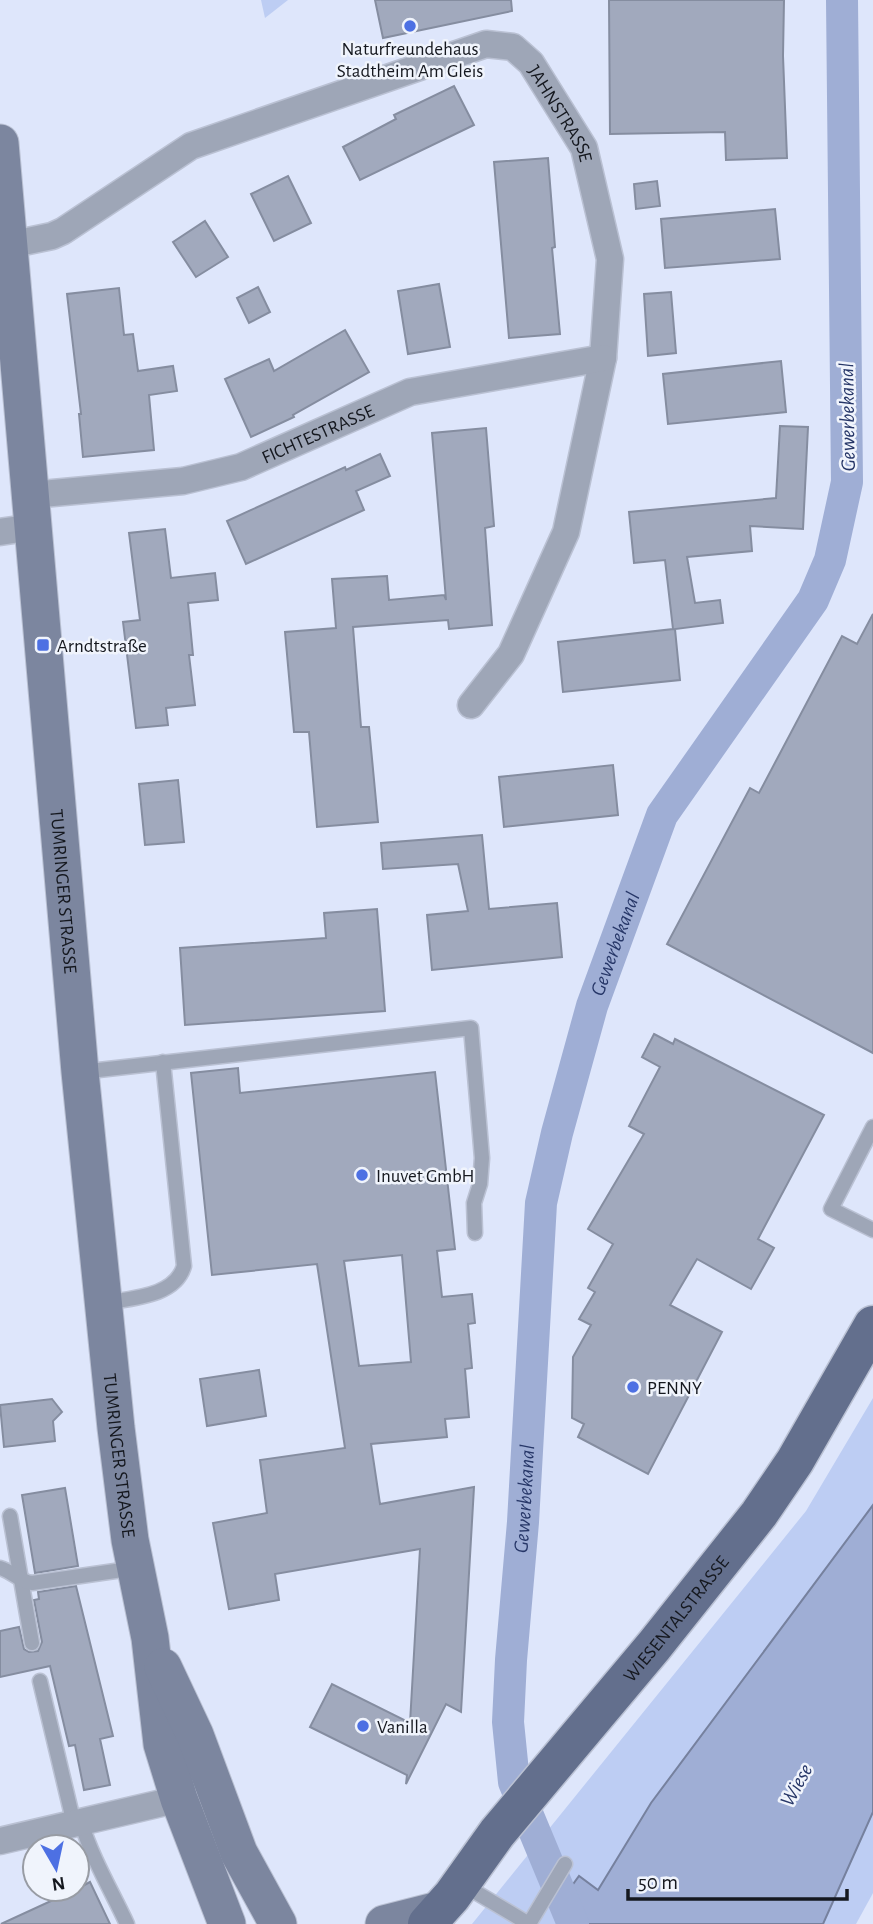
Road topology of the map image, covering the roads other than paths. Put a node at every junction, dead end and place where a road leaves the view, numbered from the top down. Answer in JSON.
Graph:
{"nodes":[{"id":1,"x":0,"y":143,"type":"edge"},
{"id":2,"x":5,"y":221,"type":"edge"},
{"id":3,"x":603,"y":358,"type":"junction"},
{"id":4,"x":22,"y":518,"type":"edge"},
{"id":5,"x":471,"y":705,"type":"dead end"},
{"id":6,"x":163,"y":1062,"type":"junction"},
{"id":7,"x":80,"y":1072,"type":"junction"},
{"id":8,"x":873,"y":1127,"type":"edge"},
{"id":9,"x":873,"y":1230,"type":"edge"},
{"id":10,"x":475,"y":1233,"type":"dead end"},
{"id":11,"x":103,"y":1303,"type":"junction"},
{"id":12,"x":873,"y":1325,"type":"edge"},
{"id":13,"x":10,"y":1516,"type":"dead end"},
{"id":14,"x":0,"y":1568,"type":"edge"},
{"id":15,"x":136,"y":1568,"type":"junction"},
{"id":16,"x":21,"y":1580,"type":"junction"},
{"id":17,"x":150,"y":1638,"type":"junction"},
{"id":18,"x":32,"y":1643,"type":"dead end"},
{"id":19,"x":40,"y":1681,"type":"dead end"},
{"id":20,"x":216,"y":1794,"type":"junction"},
{"id":21,"x":179,"y":1798,"type":"junction"},
{"id":22,"x":78,"y":1823,"type":"junction"},
{"id":23,"x":0,"y":1841,"type":"edge"},
{"id":24,"x":565,"y":1864,"type":"dead end"},
{"id":25,"x":445,"y":1908,"type":"edge"},
{"id":26,"x":282,"y":1922,"type":"edge"},
{"id":27,"x":127,"y":1924,"type":"edge"},
{"id":28,"x":227,"y":1924,"type":"edge"},
{"id":29,"x":384,"y":1924,"type":"edge"},
{"id":30,"x":529,"y":1924,"type":"edge"}],
"edges":[{"from":1,"to":2,"type":"main road","name":"TUMRINGER STRASSE"},
{"from":2,"to":3,"type":"street","name":"JAHNSTRASSE"},
{"from":2,"to":4,"type":"main road","name":"TUMRINGER STRASSE"},
{"from":3,"to":4,"type":"street","name":"FICHTESTRASSE"},
{"from":3,"to":5,"type":"street","name":"JAHNSTRASSE"},
{"from":4,"to":7,"type":"main road","name":"TUMRINGER STRASSE"},
{"from":6,"to":7,"type":"lane"},
{"from":6,"to":10,"type":"lane"},
{"from":6,"to":11,"type":"lane"},
{"from":7,"to":11,"type":"main road","name":"TUMRINGER STRASSE"},
{"from":8,"to":9,"type":"lane"},
{"from":11,"to":15,"type":"main road","name":"TUMRINGER STRASSE"},
{"from":12,"to":25,"type":"main road","name":"WIESENTALSTRASSE"},
{"from":13,"to":16,"type":"lane"},
{"from":14,"to":16,"type":"lane"},
{"from":15,"to":16,"type":"lane"},
{"from":15,"to":17,"type":"main road","name":"TUMRINGER STRASSE"},
{"from":16,"to":18,"type":"lane"},
{"from":17,"to":20,"type":"main road","name":"TUMRINGER STRASSE"},
{"from":17,"to":21,"type":"main road","name":"TUMRINGER STRASSE"},
{"from":19,"to":22,"type":"lane"},
{"from":20,"to":21,"type":"main road"},
{"from":20,"to":26,"type":"main road","name":"TUMRINGER STRASSE"},
{"from":21,"to":22,"type":"street"},
{"from":21,"to":28,"type":"main road","name":"TUMRINGER STRASSE"},
{"from":22,"to":23,"type":"street"},
{"from":22,"to":27,"type":"lane"},
{"from":24,"to":30,"type":"lane"},
{"from":25,"to":29,"type":"main road"},
{"from":25,"to":30,"type":"lane"}]}
